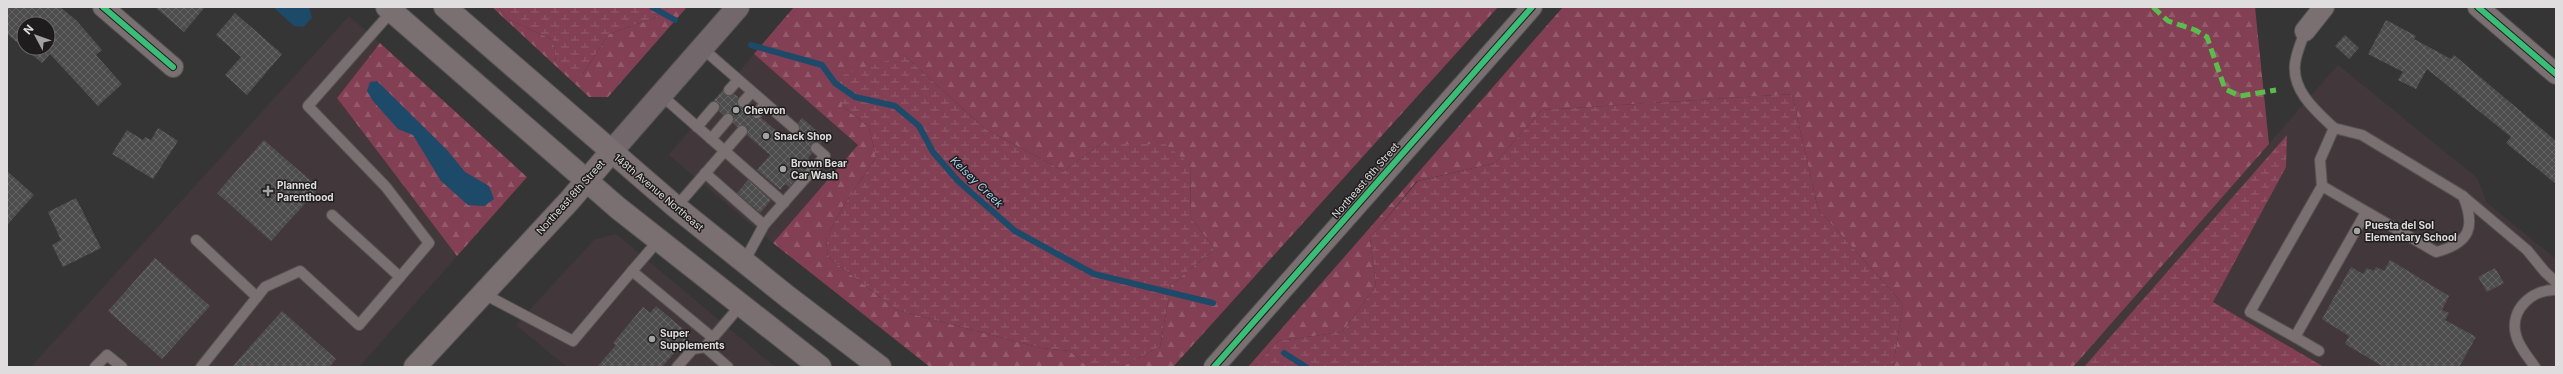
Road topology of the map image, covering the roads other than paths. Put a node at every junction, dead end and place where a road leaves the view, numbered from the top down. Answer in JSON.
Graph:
{"nodes":[{"id":1,"x":103,"y":7,"type":"edge"},
{"id":2,"x":445,"y":7,"type":"edge"},
{"id":3,"x":738,"y":7,"type":"edge"},
{"id":4,"x":1532,"y":7,"type":"edge"},
{"id":5,"x":2324,"y":7,"type":"edge"},
{"id":6,"x":2481,"y":8,"type":"edge"},
{"id":7,"x":390,"y":9,"type":"edge"},
{"id":8,"x":2305,"y":31,"type":"joint"},
{"id":9,"x":702,"y":48,"type":"junction"},
{"id":10,"x":173,"y":67,"type":"dead end"},
{"id":11,"x":2556,"y":74,"type":"edge"},
{"id":12,"x":738,"y":80,"type":"junction"},
{"id":13,"x":730,"y":90,"type":"dead end"},
{"id":14,"x":752,"y":92,"type":"junction"},
{"id":15,"x":661,"y":96,"type":"junction"},
{"id":16,"x":743,"y":102,"type":"dead end"},
{"id":17,"x":765,"y":104,"type":"junction"},
{"id":18,"x":714,"y":107,"type":"dead end"},
{"id":19,"x":757,"y":114,"type":"dead end"},
{"id":20,"x":728,"y":119,"type":"dead end"},
{"id":21,"x":697,"y":127,"type":"junction"},
{"id":22,"x":794,"y":128,"type":"dead end"},
{"id":23,"x":2334,"y":128,"type":"junction"},
{"id":24,"x":742,"y":131,"type":"dead end"},
{"id":25,"x":711,"y":139,"type":"junction"},
{"id":26,"x":816,"y":148,"type":"dead end"},
{"id":27,"x":724,"y":151,"type":"junction"},
{"id":28,"x":611,"y":152,"type":"junction"},
{"id":29,"x":705,"y":173,"type":"junction"},
{"id":30,"x":586,"y":181,"type":"junction"},
{"id":31,"x":2322,"y":186,"type":"junction"},
{"id":32,"x":2463,"y":196,"type":"junction"},
{"id":33,"x":784,"y":203,"type":"junction"},
{"id":34,"x":676,"y":206,"type":"junction"},
{"id":35,"x":2366,"y":212,"type":"junction"},
{"id":36,"x":332,"y":215,"type":"dead end"},
{"id":37,"x":764,"y":225,"type":"junction"},
{"id":38,"x":196,"y":240,"type":"dead end"},
{"id":39,"x":658,"y":240,"type":"junction"},
{"id":40,"x":744,"y":262,"type":"junction"},
{"id":41,"x":632,"y":271,"type":"junction"},
{"id":42,"x":400,"y":277,"type":"junction"},
{"id":43,"x":2556,"y":282,"type":"edge"},
{"id":44,"x":2556,"y":290,"type":"edge"},
{"id":45,"x":482,"y":293,"type":"junction"},
{"id":46,"x":258,"y":297,"type":"junction"},
{"id":47,"x":740,"y":306,"type":"junction"},
{"id":48,"x":2295,"y":337,"type":"junction"},
{"id":49,"x":713,"y":338,"type":"junction"},
{"id":50,"x":705,"y":347,"type":"junction"},
{"id":51,"x":2319,"y":351,"type":"dead end"},
{"id":52,"x":94,"y":367,"type":"edge"},
{"id":53,"x":122,"y":367,"type":"edge"},
{"id":54,"x":201,"y":367,"type":"edge"},
{"id":55,"x":415,"y":367,"type":"edge"},
{"id":56,"x":677,"y":367,"type":"edge"},
{"id":57,"x":728,"y":367,"type":"edge"},
{"id":58,"x":820,"y":367,"type":"edge"},
{"id":59,"x":880,"y":367,"type":"edge"},
{"id":60,"x":1214,"y":367,"type":"edge"},
{"id":61,"x":2535,"y":367,"type":"edge"}],
"edges":[{"from":1,"to":10,"type":"street"},
{"from":2,"to":28,"type":"main road","name":"148th Avenue Northeast"},
{"from":3,"to":9,"type":"main road","name":"Northeast 8th Street"},
{"from":4,"to":60,"type":"street","name":"Northeast 6th Street"},
{"from":5,"to":8,"type":"street"},
{"from":6,"to":11,"type":"street"},
{"from":7,"to":30,"type":"main road"},
{"from":7,"to":42,"type":"lane"},
{"from":8,"to":23,"type":"lane"},
{"from":9,"to":12,"type":"lane"},
{"from":9,"to":15,"type":"main road","name":"Northeast 8th Street"},
{"from":12,"to":13,"type":"lane"},
{"from":12,"to":14,"type":"lane"},
{"from":14,"to":16,"type":"lane"},
{"from":14,"to":17,"type":"lane"},
{"from":15,"to":21,"type":"lane"},
{"from":15,"to":28,"type":"main road","name":"Northeast 8th Street"},
{"from":17,"to":19,"type":"lane"},
{"from":17,"to":22,"type":"lane"},
{"from":18,"to":21,"type":"lane"},
{"from":20,"to":25,"type":"lane"},
{"from":21,"to":25,"type":"lane"},
{"from":23,"to":31,"type":"lane"},
{"from":23,"to":32,"type":"lane"},
{"from":24,"to":27,"type":"lane"},
{"from":25,"to":27,"type":"lane"},
{"from":26,"to":33,"type":"lane"},
{"from":27,"to":29,"type":"lane"},
{"from":27,"to":33,"type":"lane"},
{"from":28,"to":30,"type":"main road","name":"Northeast 8th Street"},
{"from":28,"to":34,"type":"main road","name":"148th Avenue Northeast"},
{"from":29,"to":34,"type":"lane"},
{"from":29,"to":37,"type":"lane"},
{"from":30,"to":39,"type":"main road"},
{"from":30,"to":45,"type":"main road","name":"Northeast 8th Street"},
{"from":31,"to":35,"type":"lane"},
{"from":31,"to":48,"type":"lane"},
{"from":32,"to":35,"type":"lane"},
{"from":32,"to":43,"type":"lane"},
{"from":33,"to":37,"type":"lane"},
{"from":34,"to":40,"type":"main road","name":"148th Avenue Northeast"},
{"from":35,"to":48,"type":"lane"},
{"from":36,"to":42,"type":"lane"},
{"from":37,"to":40,"type":"lane"},
{"from":38,"to":46,"type":"lane"},
{"from":39,"to":41,"type":"lane"},
{"from":39,"to":47,"type":"main road"},
{"from":40,"to":59,"type":"main road","name":"148th Avenue Northeast"},
{"from":41,"to":45,"type":"lane"},
{"from":41,"to":49,"type":"lane"},
{"from":42,"to":46,"type":"lane"},
{"from":44,"to":61,"type":"lane"},
{"from":45,"to":55,"type":"main road","name":"Northeast 8th Street"},
{"from":46,"to":54,"type":"lane"},
{"from":47,"to":49,"type":"lane"},
{"from":47,"to":58,"type":"main road"},
{"from":48,"to":51,"type":"lane"},
{"from":49,"to":50,"type":"lane"},
{"from":50,"to":56,"type":"lane"},
{"from":50,"to":57,"type":"lane"},
{"from":52,"to":53,"type":"lane"}]}
